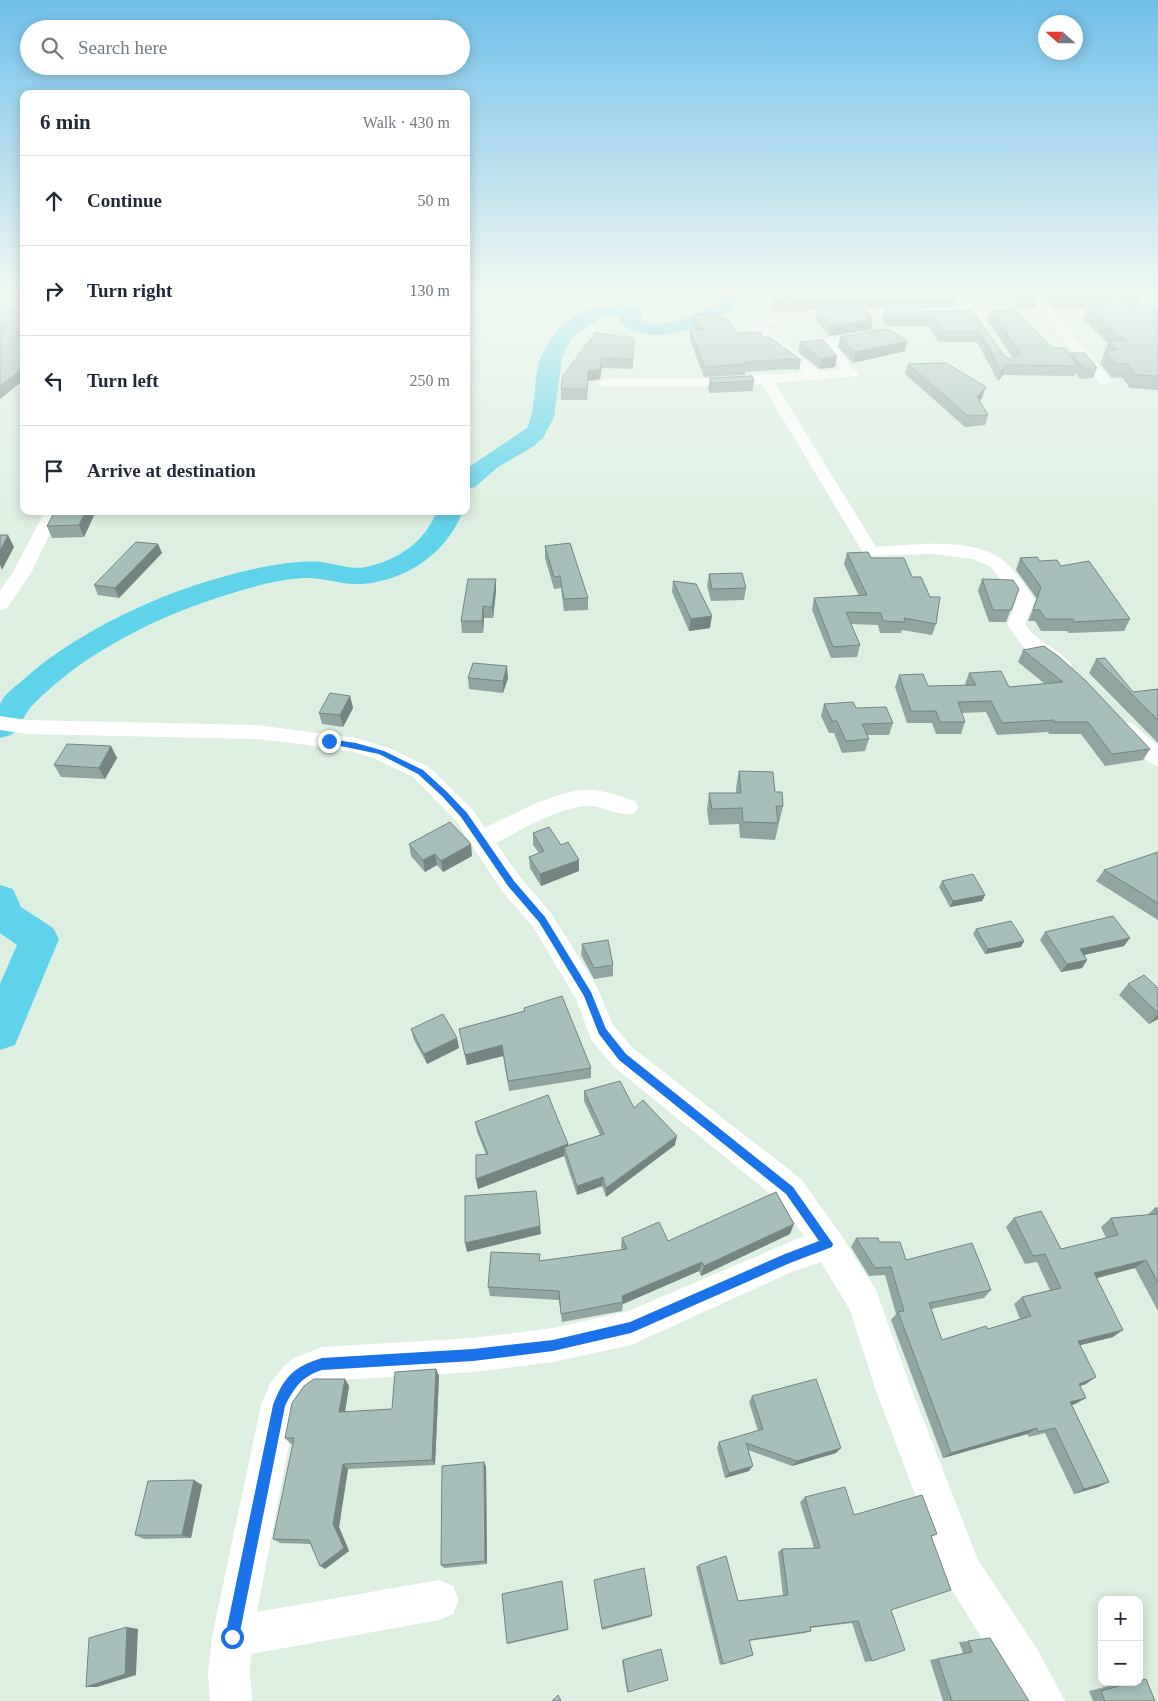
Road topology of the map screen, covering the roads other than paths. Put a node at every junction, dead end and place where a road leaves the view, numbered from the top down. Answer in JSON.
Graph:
{"nodes":[{"id":1,"x":812,"y":372,"type":"edge"},
{"id":2,"x":851,"y":372,"type":"edge"},
{"id":3,"x":1098,"y":372,"type":"edge"},
{"id":4,"x":817,"y":376,"type":"junction"},
{"id":5,"x":766,"y":379,"type":"junction"},
{"id":6,"x":1105,"y":381,"type":"dead end"},
{"id":7,"x":604,"y":382,"type":"dead end"},
{"id":8,"x":51,"y":515,"type":"edge"},
{"id":9,"x":0,"y":604,"type":"edge"},
{"id":10,"x":1079,"y":678,"type":"edge"},
{"id":11,"x":1112,"y":714,"type":"edge"},
{"id":12,"x":0,"y":723,"type":"edge"},
{"id":13,"x":1158,"y":758,"type":"edge"},
{"id":14,"x":626,"y":807,"type":"dead end"},
{"id":15,"x":481,"y":840,"type":"junction"},
{"id":16,"x":828,"y":1244,"type":"junction"},
{"id":17,"x":439,"y":1600,"type":"dead end"},
{"id":18,"x":232,"y":1637,"type":"junction"},
{"id":19,"x":231,"y":1701,"type":"edge"},
{"id":20,"x":1044,"y":1701,"type":"edge"}],
"edges":[{"from":1,"to":4,"type":"street"},
{"from":2,"to":4,"type":"street"},
{"from":3,"to":6,"type":"street"},
{"from":4,"to":5,"type":"street"},
{"from":5,"to":7,"type":"street"},
{"from":5,"to":10,"type":"street"},
{"from":8,"to":9,"type":"street"},
{"from":11,"to":13,"type":"street"},
{"from":12,"to":15,"type":"street"},
{"from":14,"to":15,"type":"street"},
{"from":15,"to":16,"type":"street"},
{"from":16,"to":18,"type":"street"},
{"from":16,"to":20,"type":"street"},
{"from":17,"to":18,"type":"street"},
{"from":18,"to":19,"type":"street"}]}
